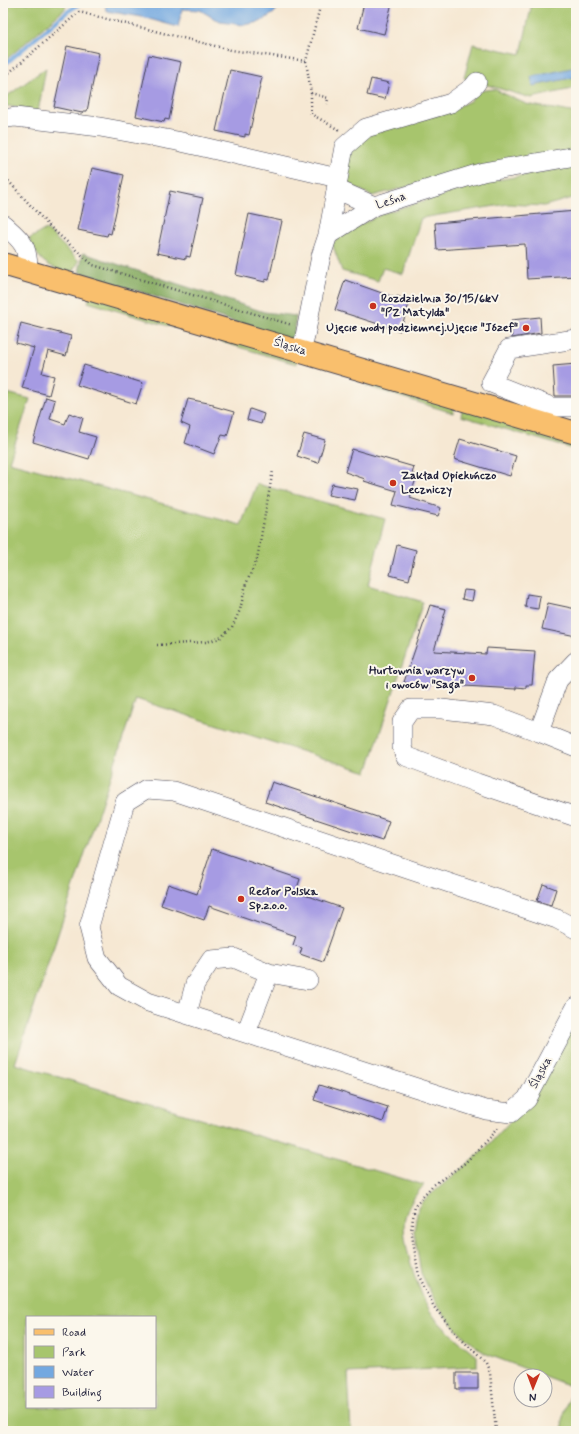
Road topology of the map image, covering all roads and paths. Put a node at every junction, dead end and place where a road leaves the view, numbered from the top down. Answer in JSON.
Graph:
{"nodes":[{"id":1,"x":321,"y":3,"type":"edge"},
{"id":2,"x":306,"y":61,"type":"junction"},
{"id":3,"x":3,"y":78,"type":"edge"},
{"id":4,"x":477,"y":82,"type":"dead end"},
{"id":5,"x":311,"y":93,"type":"junction"},
{"id":6,"x":327,"y":104,"type":"dead end"},
{"id":7,"x":3,"y":119,"type":"edge"},
{"id":8,"x":342,"y":131,"type":"dead end"},
{"id":9,"x":576,"y":156,"type":"edge"},
{"id":10,"x":3,"y":175,"type":"edge"},
{"id":11,"x":332,"y":183,"type":"junction"},
{"id":12,"x":374,"y":206,"type":"junction"},
{"id":13,"x":3,"y":224,"type":"edge"},
{"id":14,"x":328,"y":235,"type":"junction"},
{"id":15,"x":3,"y":264,"type":"edge"},
{"id":16,"x":28,"y":270,"type":"junction"},
{"id":17,"x":576,"y":339,"type":"edge"},
{"id":18,"x":304,"y":341,"type":"junction"},
{"id":19,"x":576,"y":407,"type":"edge"},
{"id":20,"x":576,"y":433,"type":"edge"},
{"id":21,"x":273,"y":470,"type":"dead end"},
{"id":22,"x":158,"y":645,"type":"dead end"},
{"id":23,"x":576,"y":661,"type":"edge"},
{"id":24,"x":539,"y":732,"type":"junction"},
{"id":25,"x":576,"y":747,"type":"edge"},
{"id":26,"x":576,"y":818,"type":"edge"},
{"id":27,"x":576,"y":929,"type":"edge"},
{"id":28,"x":269,"y":973,"type":"junction"},
{"id":29,"x":308,"y":980,"type":"dead end"},
{"id":30,"x":576,"y":1007,"type":"edge"},
{"id":31,"x":187,"y":1014,"type":"junction"},
{"id":32,"x":246,"y":1033,"type":"junction"},
{"id":33,"x":511,"y":1113,"type":"junction"},
{"id":34,"x":496,"y":1431,"type":"edge"}],
"edges":[{"from":1,"to":2,"type":"path"},
{"from":2,"to":3,"type":"path"},
{"from":2,"to":5,"type":"path"},
{"from":4,"to":11,"type":"street"},
{"from":5,"to":6,"type":"path"},
{"from":5,"to":8,"type":"path"},
{"from":7,"to":11,"type":"street"},
{"from":9,"to":12,"type":"street","name":"Leśna"},
{"from":10,"to":18,"type":"path"},
{"from":11,"to":12,"type":"street"},
{"from":11,"to":14,"type":"street"},
{"from":12,"to":14,"type":"street","name":"Leśna"},
{"from":13,"to":16,"type":"street"},
{"from":14,"to":18,"type":"street"},
{"from":15,"to":16,"type":"main road","name":"Śląska"},
{"from":16,"to":18,"type":"main road","name":"Śląska"},
{"from":17,"to":19,"type":"street"},
{"from":18,"to":20,"type":"main road","name":"Śląska"},
{"from":21,"to":22,"type":"path"},
{"from":23,"to":24,"type":"street"},
{"from":24,"to":25,"type":"street"},
{"from":24,"to":26,"type":"street"},
{"from":27,"to":31,"type":"street"},
{"from":28,"to":29,"type":"street"},
{"from":28,"to":31,"type":"street"},
{"from":28,"to":32,"type":"street"},
{"from":30,"to":33,"type":"street","name":"Śląska"},
{"from":31,"to":32,"type":"street"},
{"from":32,"to":33,"type":"street"},
{"from":33,"to":34,"type":"path"}]}
